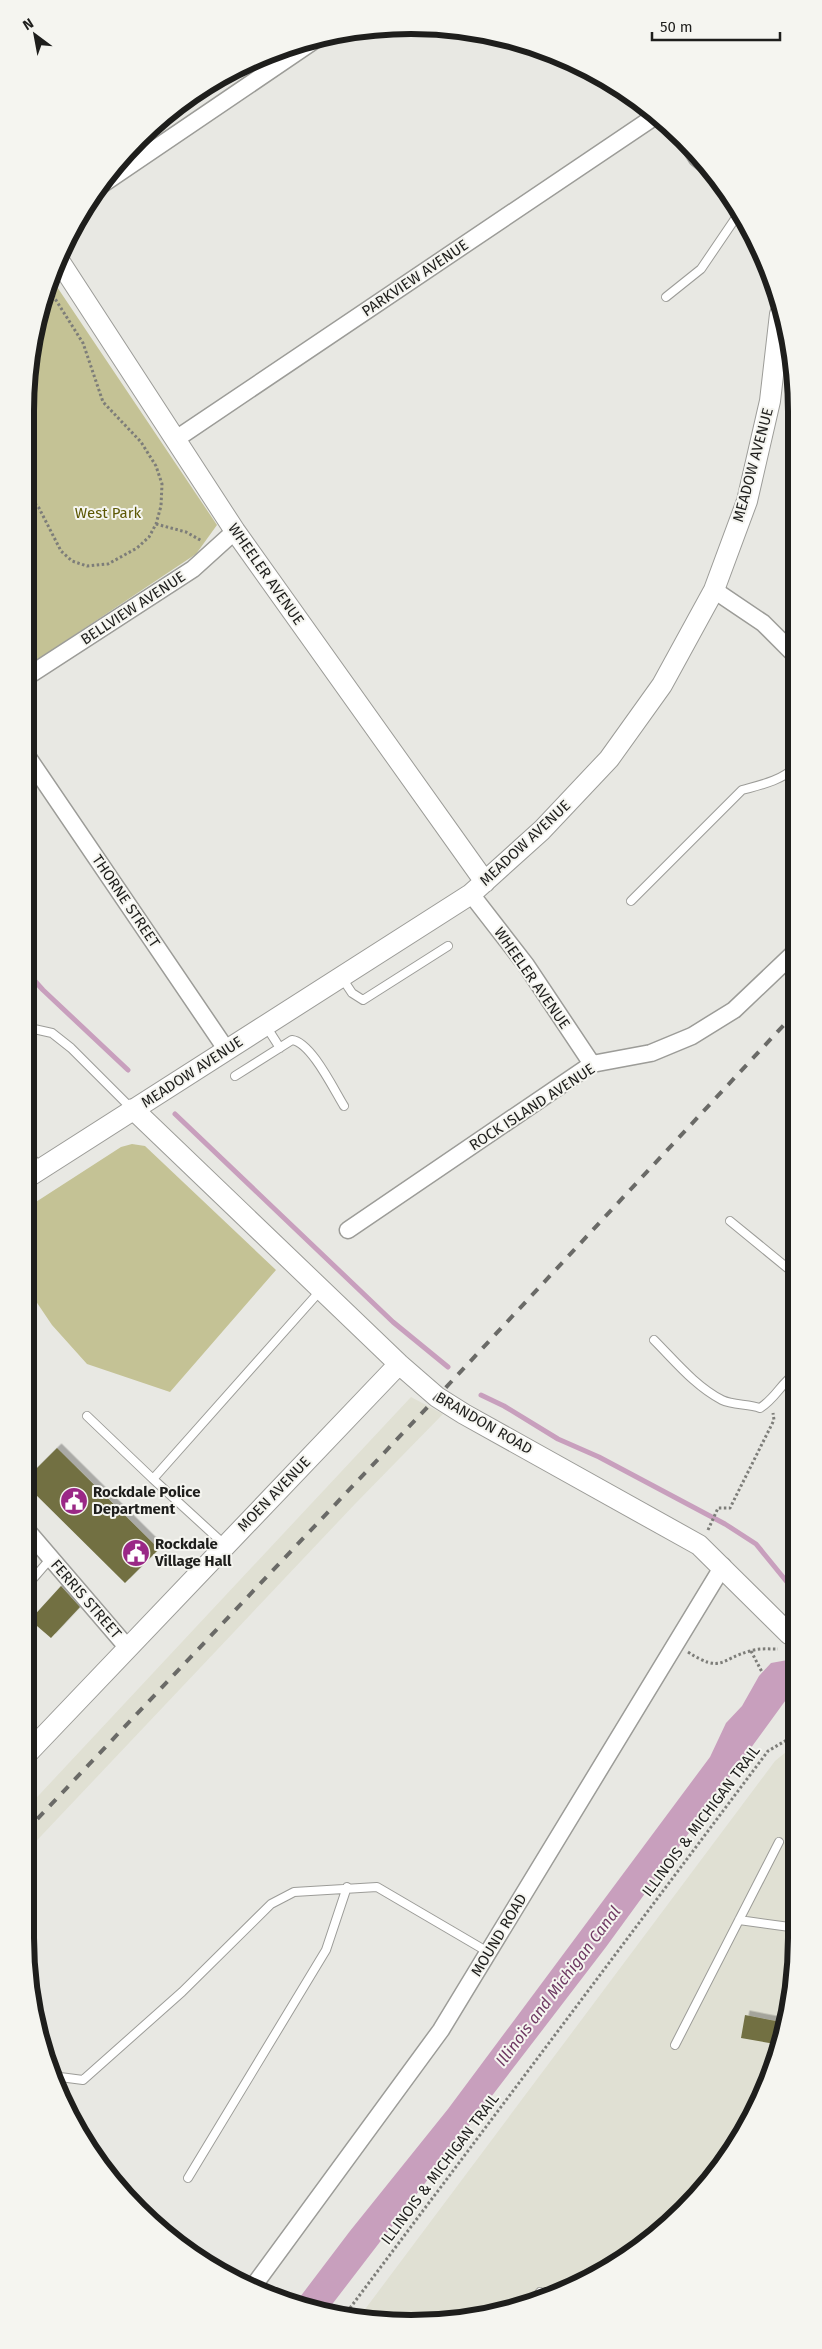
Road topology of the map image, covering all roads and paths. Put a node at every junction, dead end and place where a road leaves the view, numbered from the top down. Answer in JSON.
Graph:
{"nodes":[{"id":1,"x":295,"y":53,"type":"edge"},
{"id":2,"x":650,"y":119,"type":"edge"},
{"id":3,"x":142,"y":148,"type":"edge"},
{"id":4,"x":129,"y":159,"type":"edge"},
{"id":5,"x":736,"y":218,"type":"edge"},
{"id":6,"x":63,"y":266,"type":"edge"},
{"id":7,"x":53,"y":294,"type":"edge"},
{"id":8,"x":666,"y":297,"type":"dead end"},
{"id":9,"x":779,"y":327,"type":"edge"},
{"id":10,"x":176,"y":439,"type":"junction"},
{"id":11,"x":34,"y":502,"type":"edge"},
{"id":12,"x":156,"y":524,"type":"junction"},
{"id":13,"x":235,"y":531,"type":"junction"},
{"id":14,"x":215,"y":549,"type":"junction"},
{"id":15,"x":714,"y":590,"type":"junction"},
{"id":16,"x":788,"y":648,"type":"edge"},
{"id":17,"x":34,"y":672,"type":"edge"},
{"id":18,"x":34,"y":766,"type":"edge"},
{"id":19,"x":788,"y":773,"type":"edge"},
{"id":20,"x":478,"y":888,"type":"junction"},
{"id":21,"x":631,"y":901,"type":"dead end"},
{"id":22,"x":448,"y":946,"type":"dead end"},
{"id":23,"x":788,"y":959,"type":"edge"},
{"id":24,"x":341,"y":976,"type":"junction"},
{"id":25,"x":265,"y":1024,"type":"junction"},
{"id":26,"x":34,"y":1029,"type":"edge"},
{"id":27,"x":280,"y":1048,"type":"junction"},
{"id":28,"x":226,"y":1049,"type":"junction"},
{"id":29,"x":592,"y":1064,"type":"junction"},
{"id":30,"x":235,"y":1076,"type":"dead end"},
{"id":31,"x":344,"y":1106,"type":"dead end"},
{"id":32,"x":133,"y":1109,"type":"junction"},
{"id":33,"x":34,"y":1173,"type":"edge"},
{"id":34,"x":730,"y":1221,"type":"dead end"},
{"id":35,"x":348,"y":1230,"type":"dead end"},
{"id":36,"x":788,"y":1268,"type":"edge"},
{"id":37,"x":321,"y":1289,"type":"junction"},
{"id":38,"x":654,"y":1340,"type":"dead end"},
{"id":39,"x":399,"y":1364,"type":"junction"},
{"id":40,"x":788,"y":1378,"type":"edge"},
{"id":41,"x":773,"y":1400,"type":"junction"},
{"id":42,"x":87,"y":1416,"type":"dead end"},
{"id":43,"x":153,"y":1478,"type":"junction"},
{"id":44,"x":710,"y":1527,"type":"dead end"},
{"id":45,"x":34,"y":1538,"type":"edge"},
{"id":46,"x":225,"y":1546,"type":"junction"},
{"id":47,"x":51,"y":1558,"type":"junction"},
{"id":48,"x":723,"y":1566,"type":"junction"},
{"id":49,"x":34,"y":1578,"type":"edge"},
{"id":50,"x":788,"y":1641,"type":"edge"},
{"id":51,"x":676,"y":1643,"type":"junction"},
{"id":52,"x":788,"y":1643,"type":"edge"},
{"id":53,"x":127,"y":1647,"type":"junction"},
{"id":54,"x":750,"y":1650,"type":"junction"},
{"id":55,"x":762,"y":1672,"type":"dead end"},
{"id":56,"x":788,"y":1739,"type":"edge"},
{"id":57,"x":34,"y":1746,"type":"edge"},
{"id":58,"x":779,"y":1842,"type":"dead end"},
{"id":59,"x":347,"y":1887,"type":"junction"},
{"id":60,"x":739,"y":1920,"type":"junction"},
{"id":61,"x":788,"y":1927,"type":"edge"},
{"id":62,"x":488,"y":1952,"type":"junction"},
{"id":63,"x":675,"y":2045,"type":"dead end"},
{"id":64,"x":60,"y":2077,"type":"edge"},
{"id":65,"x":188,"y":2178,"type":"dead end"},
{"id":66,"x":256,"y":2282,"type":"edge"},
{"id":67,"x":349,"y":2310,"type":"edge"}],
"edges":[{"from":1,"to":3,"type":"street"},
{"from":2,"to":10,"type":"street","name":"PARKVIEW AVENUE"},
{"from":3,"to":4,"type":"street"},
{"from":5,"to":8,"type":"lane"},
{"from":6,"to":10,"type":"street","name":"WHEELER AVENUE"},
{"from":7,"to":12,"type":"path"},
{"from":9,"to":15,"type":"street","name":"MEADOW AVENUE"},
{"from":10,"to":13,"type":"street","name":"WHEELER AVENUE"},
{"from":11,"to":12,"type":"path"},
{"from":12,"to":14,"type":"path"},
{"from":13,"to":14,"type":"street","name":"BELLVIEW AVENUE"},
{"from":13,"to":20,"type":"street","name":"WHEELER AVENUE"},
{"from":14,"to":17,"type":"street","name":"BELLVIEW AVENUE"},
{"from":15,"to":16,"type":"street"},
{"from":15,"to":20,"type":"street","name":"MEADOW AVENUE"},
{"from":18,"to":28,"type":"street","name":"THORNE STREET"},
{"from":19,"to":21,"type":"lane"},
{"from":20,"to":24,"type":"street","name":"MEADOW AVENUE"},
{"from":20,"to":29,"type":"street","name":"WHEELER AVENUE"},
{"from":22,"to":24,"type":"lane"},
{"from":23,"to":29,"type":"street","name":"ROCK ISLAND AVENUE"},
{"from":24,"to":25,"type":"street","name":"MEADOW AVENUE"},
{"from":25,"to":27,"type":"lane"},
{"from":25,"to":28,"type":"street","name":"MEADOW AVENUE"},
{"from":26,"to":32,"type":"lane"},
{"from":27,"to":30,"type":"lane"},
{"from":27,"to":31,"type":"lane"},
{"from":28,"to":32,"type":"street","name":"MEADOW AVENUE"},
{"from":29,"to":35,"type":"street","name":"ROCK ISLAND AVENUE"},
{"from":32,"to":33,"type":"street","name":"MEADOW AVENUE"},
{"from":32,"to":37,"type":"street","name":"BRANDON ROAD"},
{"from":34,"to":36,"type":"lane"},
{"from":37,"to":39,"type":"street","name":"BRANDON ROAD"},
{"from":37,"to":43,"type":"lane"},
{"from":38,"to":41,"type":"lane"},
{"from":39,"to":46,"type":"street","name":"MOEN AVENUE"},
{"from":39,"to":48,"type":"street","name":"BRANDON ROAD"},
{"from":40,"to":41,"type":"lane"},
{"from":41,"to":44,"type":"path"},
{"from":42,"to":43,"type":"lane"},
{"from":43,"to":46,"type":"lane"},
{"from":45,"to":47,"type":"street","name":"FERRIS STREET"},
{"from":46,"to":53,"type":"street","name":"MOEN AVENUE"},
{"from":47,"to":49,"type":"lane"},
{"from":47,"to":53,"type":"street","name":"FERRIS STREET"},
{"from":48,"to":50,"type":"street","name":"BRANDON ROAD"},
{"from":48,"to":51,"type":"street","name":"MOUND ROAD"},
{"from":51,"to":54,"type":"path"},
{"from":51,"to":62,"type":"street","name":"MOUND ROAD"},
{"from":52,"to":54,"type":"path"},
{"from":53,"to":57,"type":"street","name":"MOEN AVENUE"},
{"from":54,"to":55,"type":"path"},
{"from":56,"to":67,"type":"path","name":"ILLINOIS & MICHIGAN TRAIL"},
{"from":58,"to":60,"type":"lane"},
{"from":59,"to":62,"type":"lane"},
{"from":59,"to":64,"type":"lane"},
{"from":59,"to":65,"type":"lane"},
{"from":60,"to":61,"type":"lane"},
{"from":60,"to":63,"type":"lane"},
{"from":62,"to":66,"type":"street","name":"MOUND ROAD"}]}
